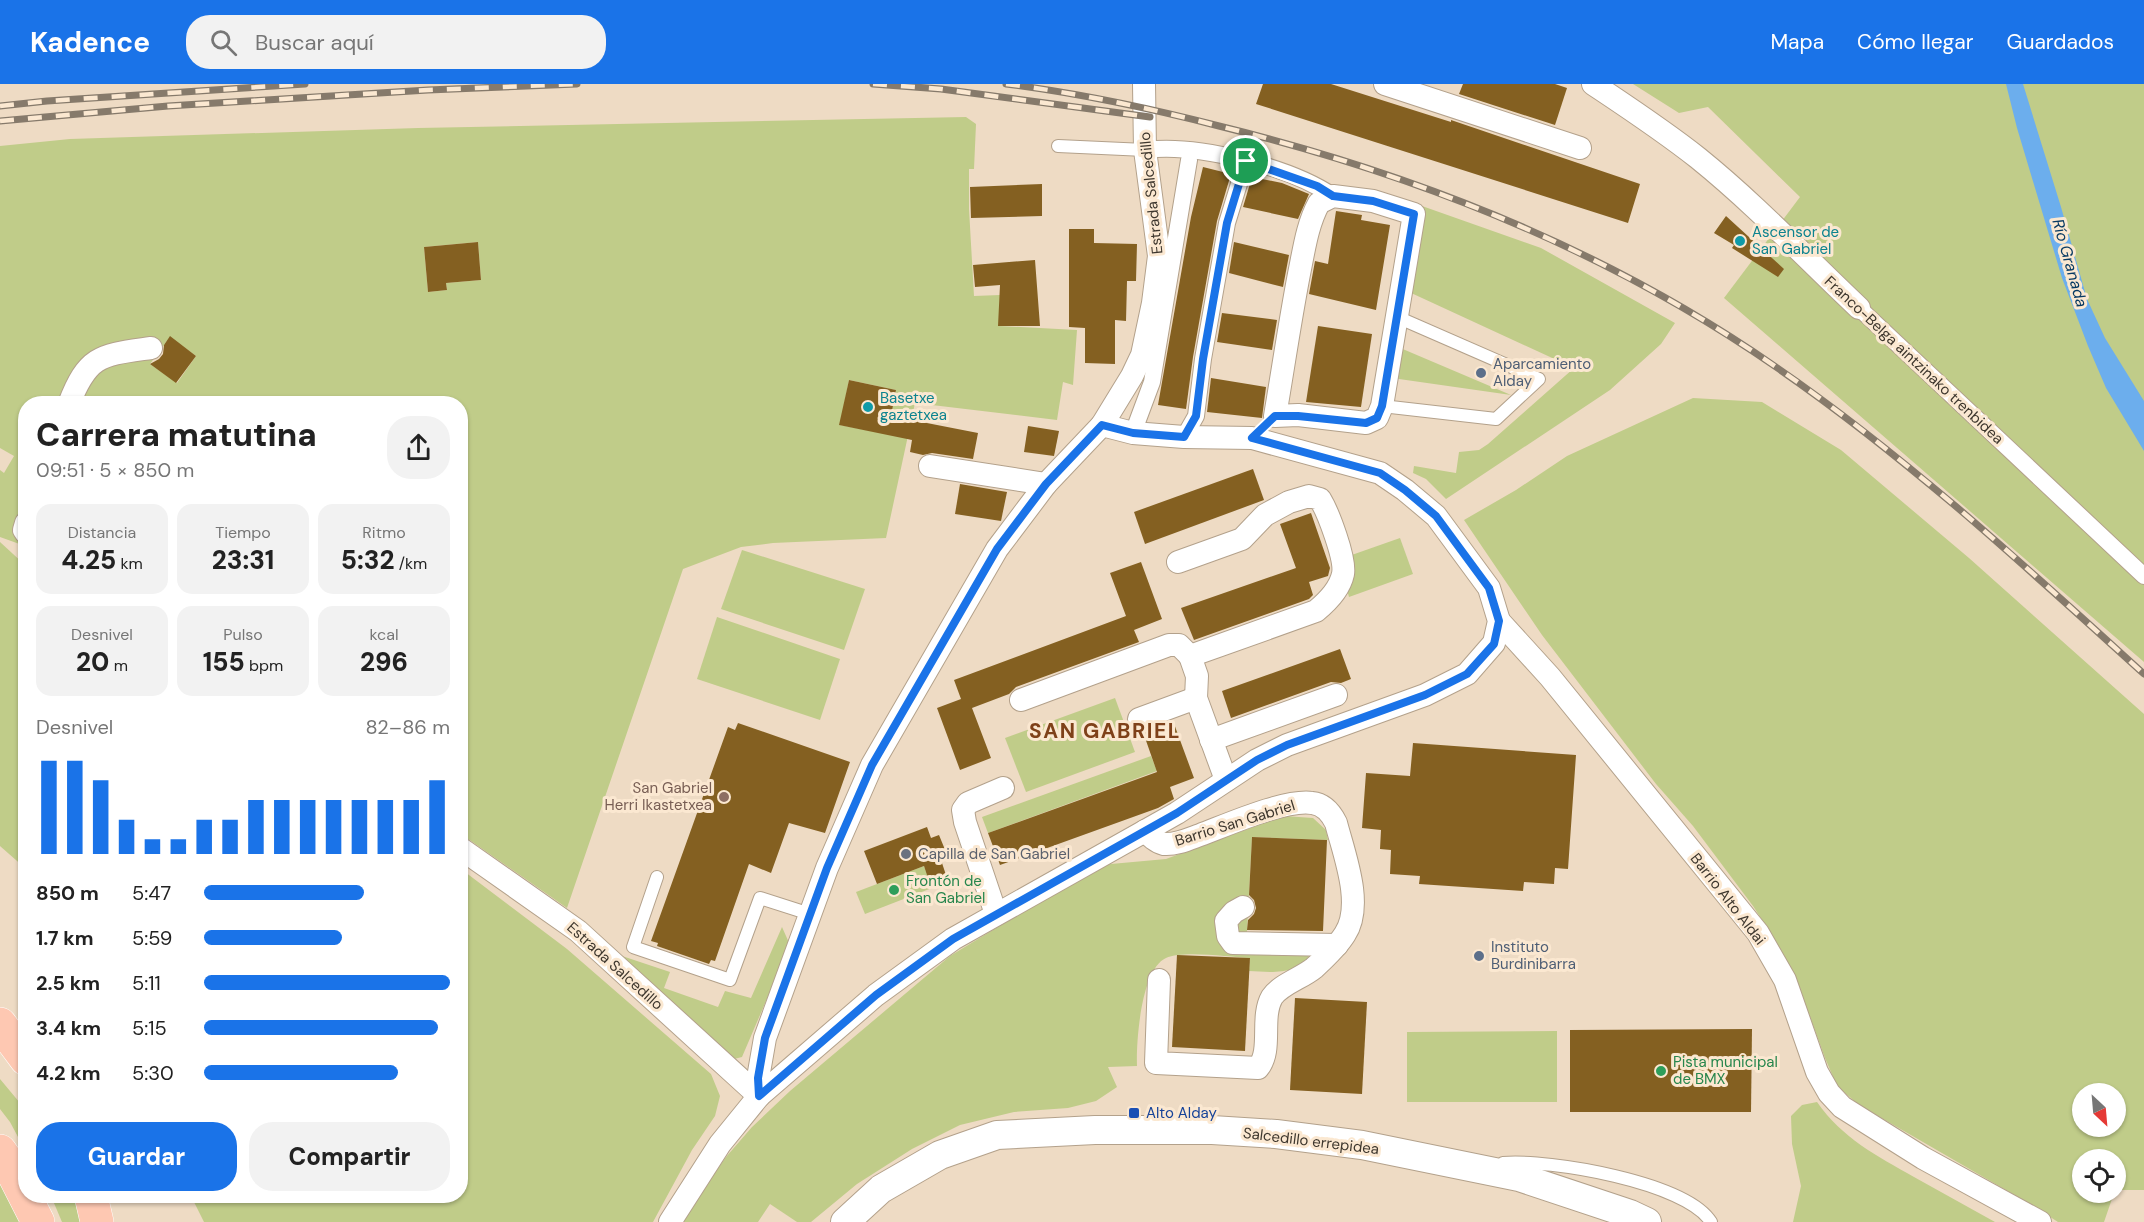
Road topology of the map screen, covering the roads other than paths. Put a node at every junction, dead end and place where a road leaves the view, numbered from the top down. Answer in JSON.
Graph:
{"nodes":[{"id":1,"x":1144,"y":84,"type":"edge"},
{"id":2,"x":1385,"y":84,"type":"edge"},
{"id":3,"x":1593,"y":84,"type":"edge"},
{"id":4,"x":1058,"y":146,"type":"dead end"},
{"id":5,"x":1580,"y":148,"type":"dead end"},
{"id":6,"x":1145,"y":150,"type":"junction"},
{"id":7,"x":1189,"y":160,"type":"dead end"},
{"id":8,"x":1246,"y":161,"type":"junction"},
{"id":9,"x":1333,"y":196,"type":"junction"},
{"id":10,"x":1859,"y":308,"type":"joint"},
{"id":11,"x":1397,"y":317,"type":"junction"},
{"id":12,"x":151,"y":348,"type":"dead end"},
{"id":13,"x":72,"y":396,"type":"edge"},
{"id":14,"x":1382,"y":406,"type":"junction"},
{"id":15,"x":1275,"y":416,"type":"junction"},
{"id":16,"x":1102,"y":425,"type":"junction"},
{"id":17,"x":1133,"y":433,"type":"junction"},
{"id":18,"x":1184,"y":437,"type":"junction"},
{"id":19,"x":1252,"y":438,"type":"junction"},
{"id":20,"x":930,"y":466,"type":"dead end"},
{"id":21,"x":1046,"y":484,"type":"junction"},
{"id":22,"x":1178,"y":562,"type":"dead end"},
{"id":23,"x":2144,"y":576,"type":"edge"},
{"id":24,"x":1499,"y":621,"type":"junction"},
{"id":25,"x":1190,"y":656,"type":"junction"},
{"id":26,"x":1336,"y":695,"type":"dead end"},
{"id":27,"x":1196,"y":698,"type":"junction"},
{"id":28,"x":1022,"y":700,"type":"dead end"},
{"id":29,"x":1139,"y":719,"type":"dead end"},
{"id":30,"x":1211,"y":740,"type":"junction"},
{"id":31,"x":1226,"y":780,"type":"junction"},
{"id":32,"x":1003,"y":788,"type":"dead end"},
{"id":33,"x":1145,"y":831,"type":"junction"},
{"id":34,"x":468,"y":854,"type":"edge"},
{"id":35,"x":657,"y":877,"type":"dead end"},
{"id":36,"x":1243,"y":907,"type":"dead end"},
{"id":37,"x":810,"y":914,"type":"junction"},
{"id":38,"x":996,"y":914,"type":"junction"},
{"id":39,"x":1337,"y":945,"type":"junction"},
{"id":40,"x":1159,"y":980,"type":"dead end"},
{"id":41,"x":0,"y":1024,"type":"edge"},
{"id":42,"x":18,"y":1048,"type":"edge"},
{"id":43,"x":759,"y":1096,"type":"junction"},
{"id":44,"x":0,"y":1151,"type":"edge"},
{"id":45,"x":1466,"y":1166,"type":"junction"},
{"id":46,"x":18,"y":1183,"type":"edge"},
{"id":47,"x":28,"y":1203,"type":"edge"},
{"id":48,"x":93,"y":1203,"type":"edge"},
{"id":49,"x":38,"y":1222,"type":"edge"},
{"id":50,"x":97,"y":1222,"type":"edge"},
{"id":51,"x":670,"y":1222,"type":"edge"},
{"id":52,"x":845,"y":1222,"type":"edge"},
{"id":53,"x":1647,"y":1222,"type":"edge"},
{"id":54,"x":1712,"y":1222,"type":"edge"},
{"id":55,"x":2040,"y":1222,"type":"edge"}],
"edges":[{"from":1,"to":6,"type":"street","name":"Estrada Salcedillo"},
{"from":2,"to":5,"type":"street"},
{"from":3,"to":10,"type":"street","name":"Franco-Belga aintzinako trenbidea"},
{"from":4,"to":6,"type":"lane"},
{"from":6,"to":8,"type":"street"},
{"from":6,"to":16,"type":"street","name":"Estrada Salcedillo"},
{"from":7,"to":17,"type":"street","name":"Estrada Salcedillo"},
{"from":8,"to":9,"type":"street"},
{"from":8,"to":18,"type":"street"},
{"from":9,"to":11,"type":"street"},
{"from":9,"to":15,"type":"street"},
{"from":10,"to":23,"type":"street","name":"Franco-Belga aintzinako trenbidea"},
{"from":11,"to":14,"type":"street"},
{"from":11,"to":14,"type":"lane"},
{"from":12,"to":13,"type":"street"},
{"from":14,"to":15,"type":"street"},
{"from":15,"to":19,"type":"street"},
{"from":16,"to":17,"type":"street"},
{"from":16,"to":21,"type":"street","name":"Estrada Salcedillo"},
{"from":17,"to":18,"type":"street"},
{"from":18,"to":19,"type":"street"},
{"from":19,"to":24,"type":"street"},
{"from":20,"to":21,"type":"street"},
{"from":21,"to":37,"type":"street","name":"Estrada Salcedillo"},
{"from":22,"to":25,"type":"street"},
{"from":24,"to":31,"type":"street","name":"Barrio San Gabriel"},
{"from":24,"to":55,"type":"street","name":"Barrio Alto Aldai"},
{"from":25,"to":27,"type":"street"},
{"from":25,"to":28,"type":"street"},
{"from":26,"to":30,"type":"street"},
{"from":27,"to":29,"type":"street"},
{"from":27,"to":30,"type":"street"},
{"from":30,"to":31,"type":"street"},
{"from":31,"to":33,"type":"street","name":"Barrio San Gabriel"},
{"from":32,"to":38,"type":"street"},
{"from":33,"to":38,"type":"street","name":"Barrio San Gabriel"},
{"from":33,"to":39,"type":"street","name":"Barrio San Gabriel"},
{"from":34,"to":43,"type":"street","name":"Estrada Salcedillo"},
{"from":35,"to":37,"type":"lane"},
{"from":36,"to":39,"type":"street"},
{"from":37,"to":43,"type":"street","name":"Estrada Salcedillo"},
{"from":38,"to":43,"type":"street","name":"Barrio San Gabriel"},
{"from":39,"to":40,"type":"street","name":"Barrio San Gabriel"},
{"from":41,"to":42,"type":"highway"},
{"from":43,"to":51,"type":"street"},
{"from":44,"to":46,"type":"highway"},
{"from":45,"to":52,"type":"street","name":"Salcedillo errepidea"},
{"from":45,"to":53,"type":"street","name":"Salcedillo errepidea"},
{"from":45,"to":54,"type":"lane"},
{"from":47,"to":49,"type":"highway"},
{"from":48,"to":50,"type":"highway"}]}
